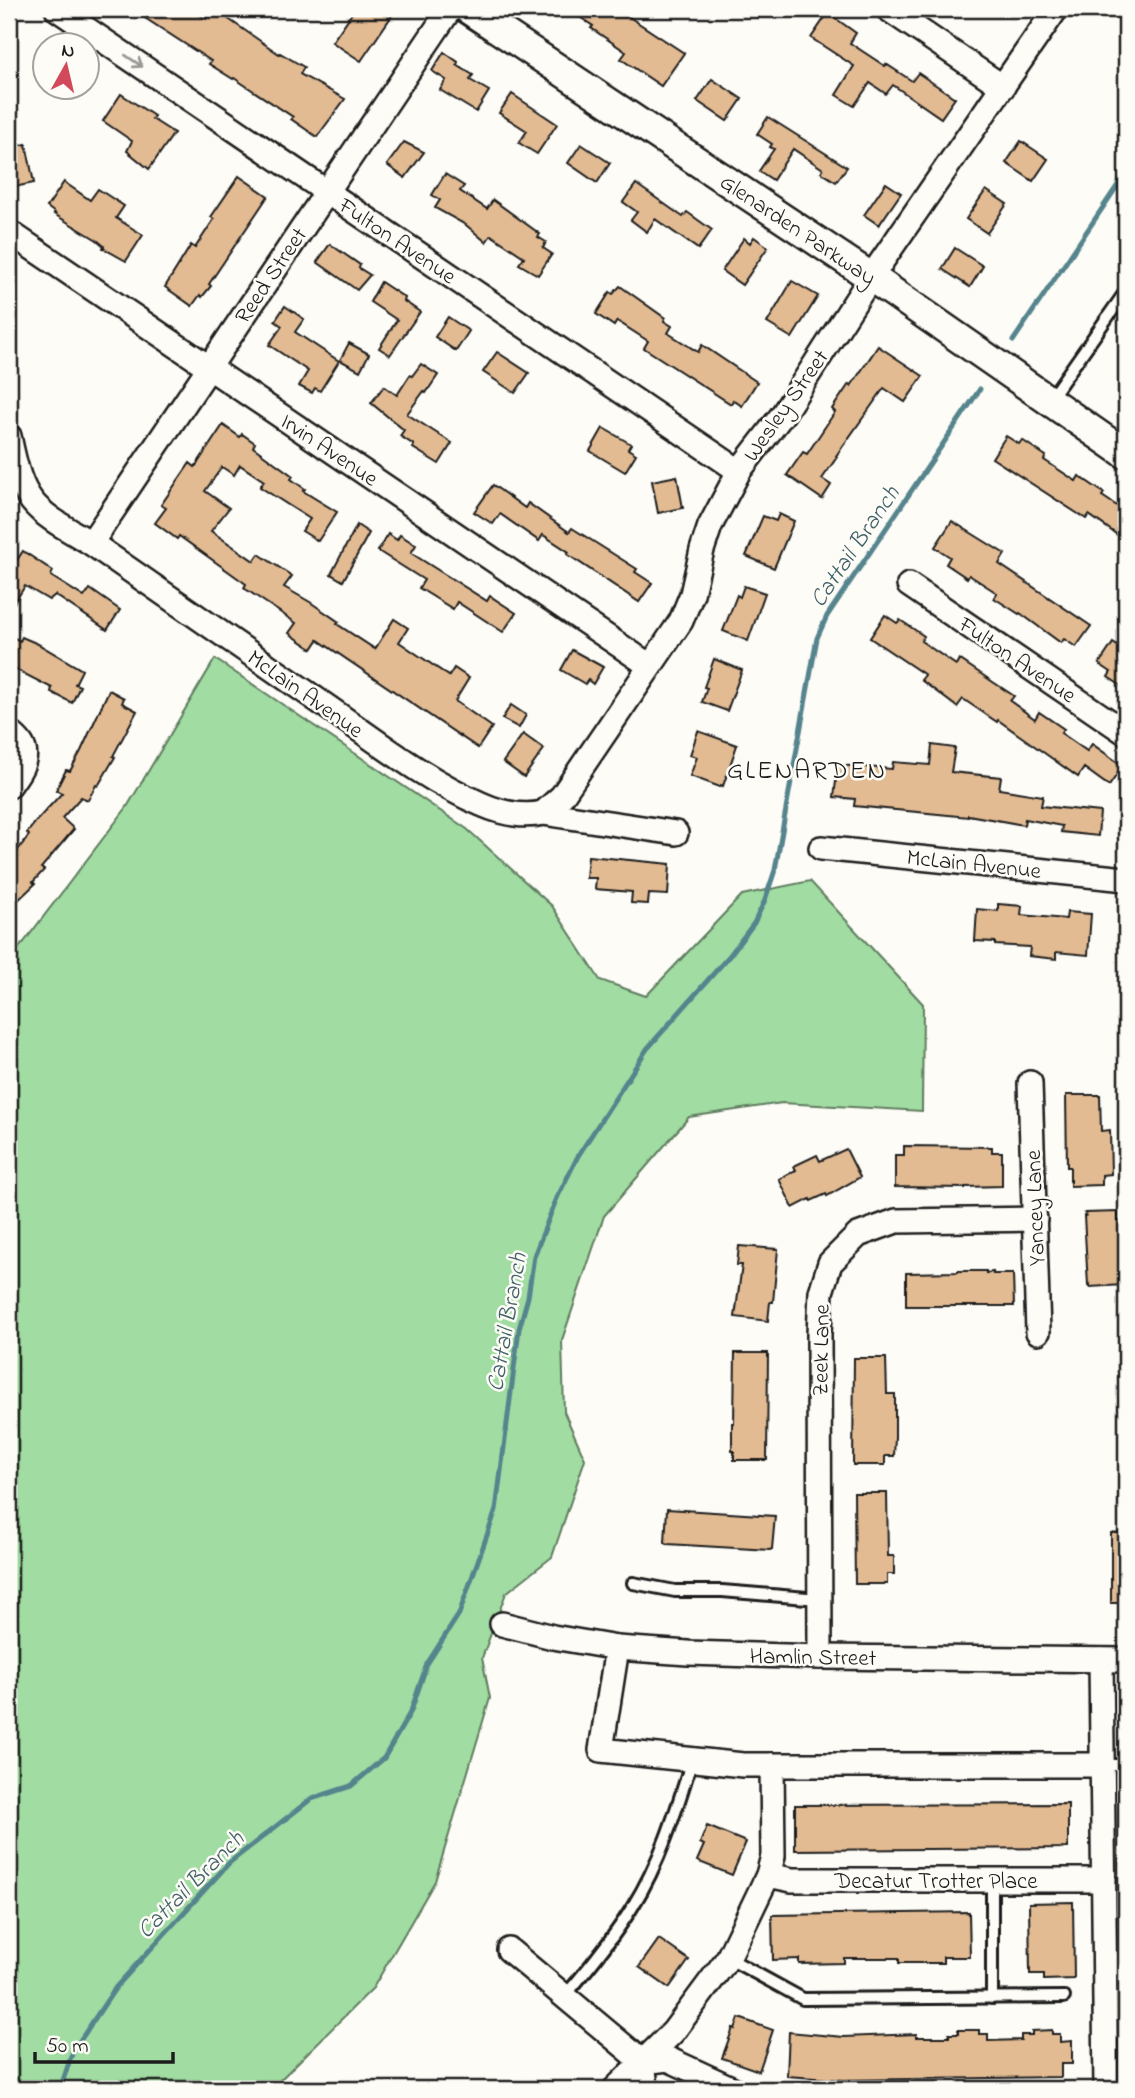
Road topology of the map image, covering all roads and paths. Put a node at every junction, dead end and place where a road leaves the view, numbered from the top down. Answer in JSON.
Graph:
{"nodes":[{"id":1,"x":57,"y":9,"type":"edge"},
{"id":2,"x":450,"y":9,"type":"edge"},
{"id":3,"x":468,"y":9,"type":"edge"},
{"id":4,"x":888,"y":9,"type":"edge"},
{"id":5,"x":1056,"y":9,"type":"edge"},
{"id":6,"x":1003,"y":87,"type":"junction"},
{"id":7,"x":326,"y":191,"type":"junction"},
{"id":8,"x":9,"y":232,"type":"edge"},
{"id":9,"x":871,"y":277,"type":"junction"},
{"id":10,"x":1126,"y":291,"type":"edge"},
{"id":11,"x":209,"y":367,"type":"junction"},
{"id":12,"x":1048,"y":401,"type":"junction"},
{"id":13,"x":10,"y":444,"type":"edge"},
{"id":14,"x":1126,"y":454,"type":"edge"},
{"id":15,"x":739,"y":471,"type":"junction"},
{"id":16,"x":91,"y":543,"type":"junction"},
{"id":17,"x":909,"y":585,"type":"dead end"},
{"id":18,"x":650,"y":666,"type":"junction"},
{"id":19,"x":9,"y":732,"type":"edge"},
{"id":20,"x":1126,"y":733,"type":"edge"},
{"id":21,"x":9,"y":786,"type":"edge"},
{"id":22,"x":543,"y":813,"type":"junction"},
{"id":23,"x":676,"y":833,"type":"dead end"},
{"id":24,"x":821,"y":848,"type":"dead end"},
{"id":25,"x":1126,"y":879,"type":"edge"},
{"id":26,"x":1030,"y":1083,"type":"dead end"},
{"id":27,"x":1035,"y":1219,"type":"junction"},
{"id":28,"x":1038,"y":1332,"type":"dead end"},
{"id":29,"x":633,"y":1583,"type":"dead end"},
{"id":30,"x":819,"y":1599,"type":"junction"},
{"id":31,"x":502,"y":1624,"type":"dead end"},
{"id":32,"x":617,"y":1648,"type":"junction"},
{"id":33,"x":820,"y":1657,"type":"junction"},
{"id":34,"x":1101,"y":1660,"type":"junction"},
{"id":35,"x":1126,"y":1660,"type":"edge"},
{"id":36,"x":692,"y":1760,"type":"junction"},
{"id":37,"x":772,"y":1765,"type":"junction"},
{"id":38,"x":1102,"y":1765,"type":"junction"},
{"id":39,"x":1126,"y":1765,"type":"edge"},
{"id":40,"x":768,"y":1875,"type":"junction"},
{"id":41,"x":1104,"y":1880,"type":"junction"},
{"id":42,"x":992,"y":1881,"type":"junction"},
{"id":43,"x":509,"y":1950,"type":"dead end"},
{"id":44,"x":728,"y":1958,"type":"junction"},
{"id":45,"x":1116,"y":1963,"type":"edge"},
{"id":46,"x":564,"y":1997,"type":"junction"},
{"id":47,"x":1064,"y":1997,"type":"dead end"},
{"id":48,"x":992,"y":1998,"type":"junction"},
{"id":49,"x":642,"y":2062,"type":"junction"},
{"id":50,"x":615,"y":2089,"type":"edge"},
{"id":51,"x":649,"y":2089,"type":"edge"},
{"id":52,"x":733,"y":2089,"type":"edge"},
{"id":53,"x":1106,"y":2089,"type":"edge"}],
"edges":[{"from":1,"to":7,"type":"street","name":"Fulton Avenue","one_way":true},
{"from":2,"to":7,"type":"street","name":"Reed Street"},
{"from":3,"to":9,"type":"street","name":"Glenarden Parkway"},
{"from":4,"to":6,"type":"street"},
{"from":5,"to":6,"type":"street","name":"Wesley Street"},
{"from":6,"to":9,"type":"street","name":"Wesley Street"},
{"from":7,"to":11,"type":"street","name":"Reed Street"},
{"from":7,"to":15,"type":"street","name":"Fulton Avenue"},
{"from":8,"to":11,"type":"street","name":"Irvin Avenue"},
{"from":9,"to":12,"type":"street","name":"Glenarden Parkway"},
{"from":9,"to":15,"type":"street","name":"Wesley Street"},
{"from":10,"to":12,"type":"lane"},
{"from":11,"to":16,"type":"street","name":"Reed Street"},
{"from":11,"to":18,"type":"street","name":"Irvin Avenue"},
{"from":12,"to":14,"type":"street","name":"Glenarden Parkway"},
{"from":13,"to":16,"type":"street","name":"McLain Avenue"},
{"from":15,"to":18,"type":"street","name":"Wesley Street"},
{"from":16,"to":22,"type":"street","name":"McLain Avenue"},
{"from":17,"to":20,"type":"street","name":"Fulton Avenue"},
{"from":18,"to":22,"type":"street","name":"Wesley Street"},
{"from":19,"to":21,"type":"street"},
{"from":22,"to":23,"type":"street","name":"McLain Avenue"},
{"from":24,"to":25,"type":"street","name":"McLain Avenue"},
{"from":26,"to":27,"type":"street","name":"Yancey Lane"},
{"from":27,"to":28,"type":"street","name":"Yancey Lane"},
{"from":27,"to":30,"type":"street","name":"Zeek Lane"},
{"from":29,"to":30,"type":"lane"},
{"from":30,"to":33,"type":"street","name":"Zeek Lane"},
{"from":31,"to":32,"type":"street","name":"Hamlin Street"},
{"from":32,"to":33,"type":"street","name":"Hamlin Street"},
{"from":32,"to":36,"type":"street"},
{"from":33,"to":34,"type":"street","name":"Hamlin Street"},
{"from":34,"to":35,"type":"street","name":"Hamlin Street"},
{"from":34,"to":38,"type":"street"},
{"from":36,"to":37,"type":"street"},
{"from":36,"to":46,"type":"lane"},
{"from":37,"to":38,"type":"street"},
{"from":37,"to":40,"type":"street"},
{"from":38,"to":39,"type":"lane"},
{"from":38,"to":41,"type":"street"},
{"from":40,"to":42,"type":"street","name":"Decatur Trotter Place"},
{"from":40,"to":44,"type":"street"},
{"from":41,"to":42,"type":"street","name":"Decatur Trotter Place"},
{"from":41,"to":45,"type":"street"},
{"from":42,"to":48,"type":"lane"},
{"from":43,"to":46,"type":"street"},
{"from":44,"to":48,"type":"lane"},
{"from":44,"to":49,"type":"street"},
{"from":45,"to":53,"type":"street"},
{"from":46,"to":49,"type":"street"},
{"from":47,"to":48,"type":"lane"},
{"from":49,"to":50,"type":"street"},
{"from":49,"to":51,"type":"street"},
{"from":49,"to":52,"type":"street"}]}
